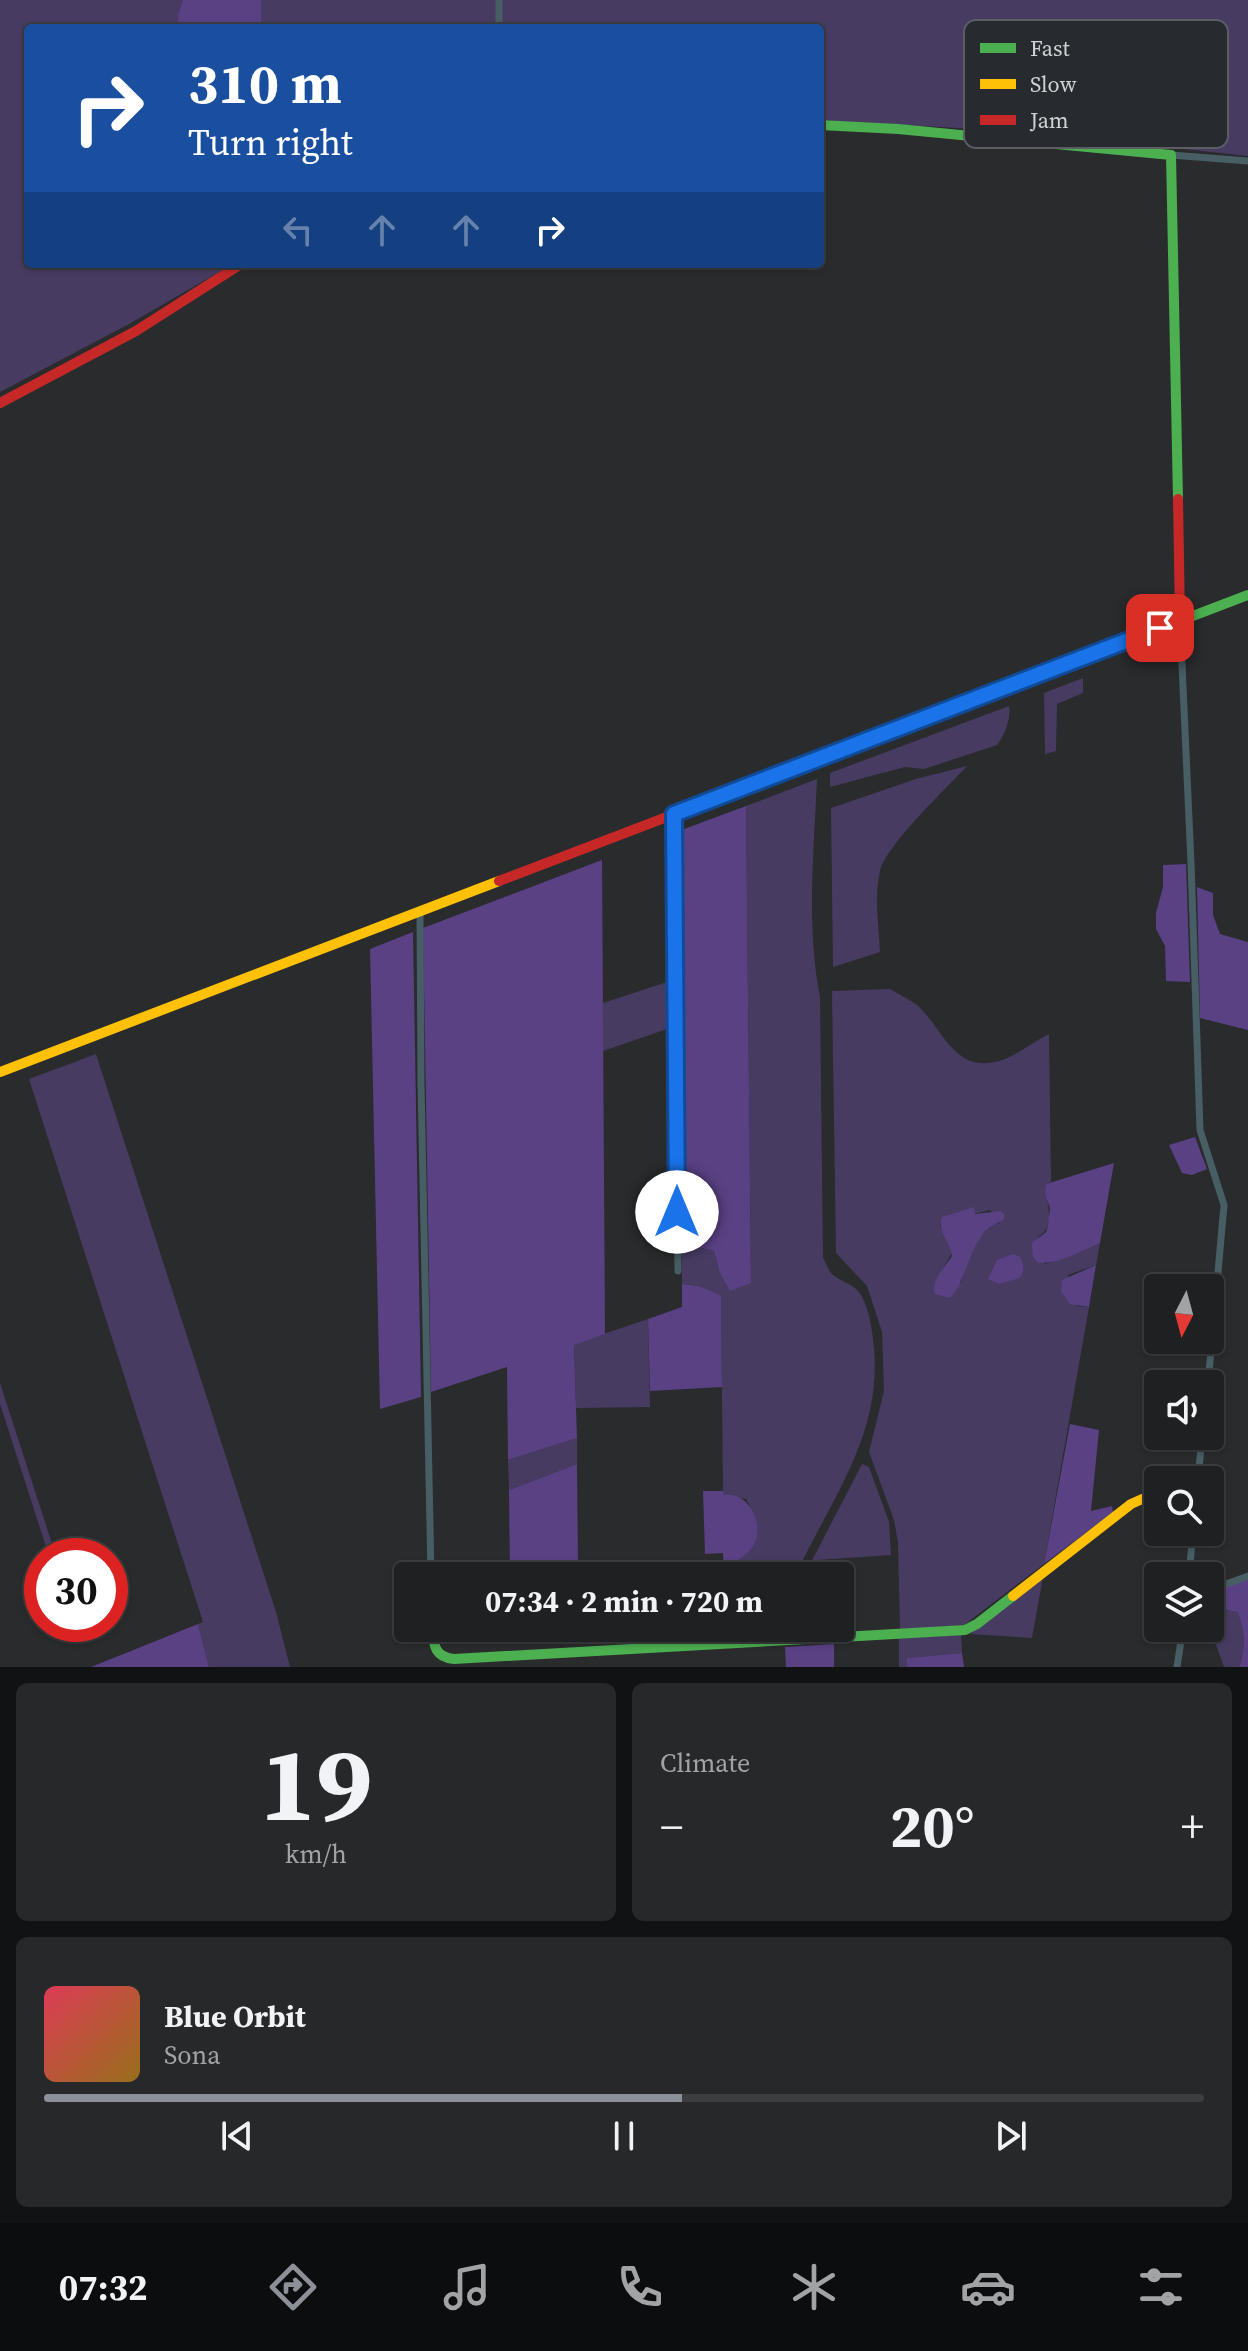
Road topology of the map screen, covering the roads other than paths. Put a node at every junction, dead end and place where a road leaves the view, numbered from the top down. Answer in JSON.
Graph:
{"nodes":[{"id":1,"x":499,"y":0,"type":"edge"},
{"id":2,"x":499,"y":24,"type":"edge"},
{"id":3,"x":824,"y":125,"type":"edge"},
{"id":4,"x":964,"y":134,"type":"edge"},
{"id":5,"x":1102,"y":148,"type":"edge"},
{"id":6,"x":1171,"y":155,"type":"junction"},
{"id":7,"x":1248,"y":161,"type":"edge"},
{"id":8,"x":235,"y":268,"type":"edge"},
{"id":9,"x":0,"y":403,"type":"edge"},
{"id":10,"x":1248,"y":595,"type":"edge"},
{"id":11,"x":1180,"y":620,"type":"junction"},
{"id":12,"x":674,"y":814,"type":"junction"},
{"id":13,"x":420,"y":912,"type":"junction"},
{"id":14,"x":0,"y":1072,"type":"edge"},
{"id":15,"x":678,"y":1271,"type":"dead end"},
{"id":16,"x":1209,"y":1370,"type":"edge"},
{"id":17,"x":1144,"y":1498,"type":"edge"},
{"id":18,"x":431,"y":1562,"type":"edge"},
{"id":19,"x":1248,"y":1576,"type":"edge"},
{"id":20,"x":1224,"y":1585,"type":"edge"},
{"id":21,"x":854,"y":1636,"type":"edge"},
{"id":22,"x":433,"y":1642,"type":"edge"},
{"id":23,"x":754,"y":1642,"type":"edge"},
{"id":24,"x":1181,"y":1642,"type":"edge"},
{"id":25,"x":1177,"y":1667,"type":"edge"}],
"edges":[{"from":1,"to":2,"type":"street"},
{"from":3,"to":4,"type":"street"},
{"from":5,"to":6,"type":"street"},
{"from":6,"to":7,"type":"street"},
{"from":6,"to":11,"type":"street"},
{"from":8,"to":9,"type":"street"},
{"from":10,"to":11,"type":"street"},
{"from":11,"to":12,"type":"street"},
{"from":11,"to":16,"type":"street"},
{"from":12,"to":13,"type":"street"},
{"from":12,"to":15,"type":"street"},
{"from":13,"to":14,"type":"street"},
{"from":13,"to":18,"type":"street"},
{"from":17,"to":21,"type":"street"},
{"from":19,"to":20,"type":"street"},
{"from":22,"to":23,"type":"street"},
{"from":24,"to":25,"type":"street"}]}
